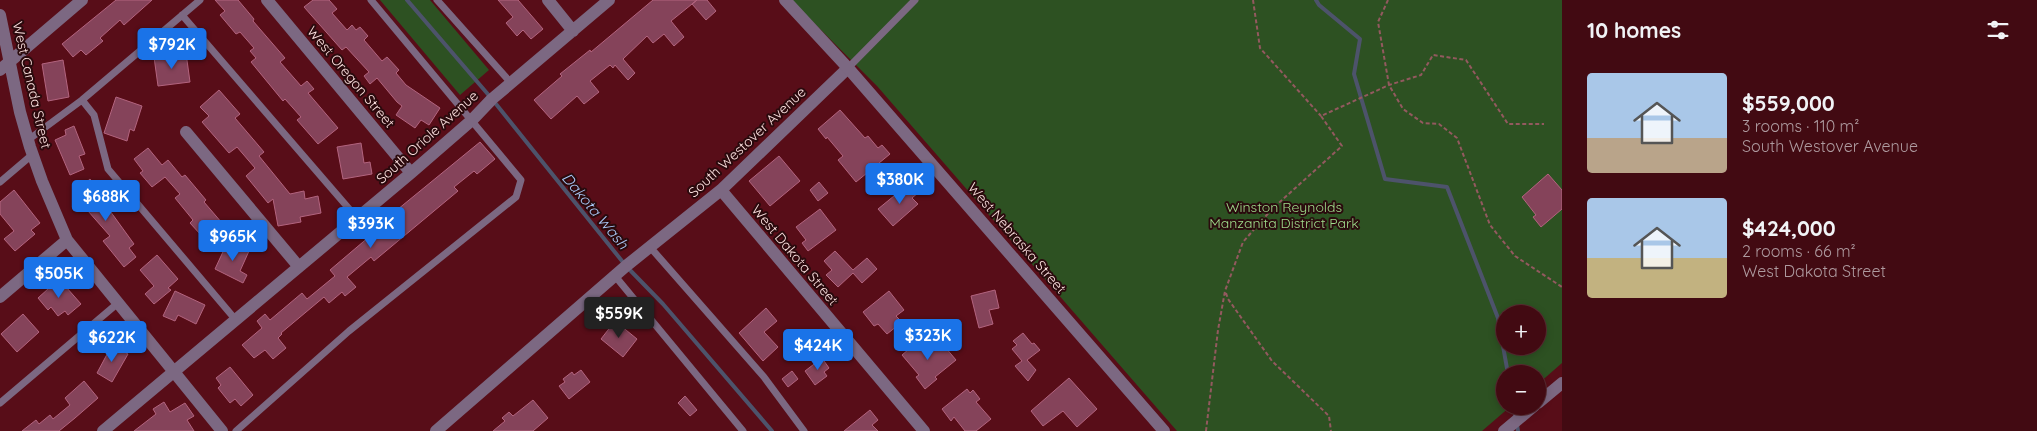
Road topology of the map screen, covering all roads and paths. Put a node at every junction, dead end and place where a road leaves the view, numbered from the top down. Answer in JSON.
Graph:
{"nodes":[{"id":1,"x":82,"y":0,"type":"edge"},
{"id":2,"x":200,"y":0,"type":"edge"},
{"id":3,"x":267,"y":0,"type":"edge"},
{"id":4,"x":371,"y":0,"type":"edge"},
{"id":5,"x":437,"y":0,"type":"edge"},
{"id":6,"x":548,"y":0,"type":"edge"},
{"id":7,"x":609,"y":0,"type":"edge"},
{"id":8,"x":785,"y":0,"type":"edge"},
{"id":9,"x":915,"y":0,"type":"edge"},
{"id":10,"x":1253,"y":0,"type":"edge"},
{"id":11,"x":1388,"y":0,"type":"edge"},
{"id":12,"x":0,"y":15,"type":"edge"},
{"id":13,"x":182,"y":15,"type":"junction"},
{"id":14,"x":573,"y":31,"type":"junction"},
{"id":15,"x":10,"y":61,"type":"junction"},
{"id":16,"x":848,"y":68,"type":"junction"},
{"id":17,"x":0,"y":70,"type":"edge"},
{"id":18,"x":511,"y":83,"type":"junction"},
{"id":19,"x":1390,"y":85,"type":"junction"},
{"id":20,"x":82,"y":100,"type":"junction"},
{"id":21,"x":1321,"y":116,"type":"junction"},
{"id":22,"x":472,"y":120,"type":"junction"},
{"id":23,"x":1544,"y":124,"type":"dead end"},
{"id":24,"x":186,"y":132,"type":"dead end"},
{"id":25,"x":28,"y":140,"type":"junction"},
{"id":26,"x":32,"y":154,"type":"junction"},
{"id":27,"x":411,"y":173,"type":"junction"},
{"id":28,"x":0,"y":182,"type":"edge"},
{"id":29,"x":721,"y":190,"type":"junction"},
{"id":30,"x":356,"y":218,"type":"junction"},
{"id":31,"x":67,"y":240,"type":"junction"},
{"id":32,"x":650,"y":246,"type":"junction"},
{"id":33,"x":299,"y":266,"type":"junction"},
{"id":34,"x":615,"y":276,"type":"junction"},
{"id":35,"x":1562,"y":287,"type":"edge"},
{"id":36,"x":1225,"y":291,"type":"junction"},
{"id":37,"x":0,"y":297,"type":"edge"},
{"id":38,"x":118,"y":303,"type":"junction"},
{"id":39,"x":235,"y":319,"type":"junction"},
{"id":40,"x":172,"y":371,"type":"junction"},
{"id":41,"x":1562,"y":382,"type":"edge"},
{"id":42,"x":1546,"y":396,"type":"edge"},
{"id":43,"x":0,"y":403,"type":"edge"},
{"id":44,"x":1523,"y":415,"type":"edge"},
{"id":45,"x":103,"y":431,"type":"edge"},
{"id":46,"x":222,"y":431,"type":"edge"},
{"id":47,"x":236,"y":431,"type":"edge"},
{"id":48,"x":436,"y":431,"type":"edge"},
{"id":49,"x":743,"y":431,"type":"edge"},
{"id":50,"x":804,"y":431,"type":"edge"},
{"id":51,"x":924,"y":431,"type":"edge"},
{"id":52,"x":1164,"y":431,"type":"edge"},
{"id":53,"x":1206,"y":431,"type":"edge"},
{"id":54,"x":1331,"y":431,"type":"edge"},
{"id":55,"x":1504,"y":431,"type":"edge"}],
"edges":[{"from":1,"to":15,"type":"street"},
{"from":2,"to":13,"type":"lane"},
{"from":3,"to":27,"type":"street","name":"West Oregon Street"},
{"from":4,"to":22,"type":"lane"},
{"from":5,"to":18,"type":"lane"},
{"from":6,"to":14,"type":"street"},
{"from":7,"to":14,"type":"street","name":"South Oriole Avenue"},
{"from":8,"to":16,"type":"street","name":"West Nebraska Street"},
{"from":9,"to":16,"type":"lane"},
{"from":10,"to":21,"type":"path"},
{"from":11,"to":19,"type":"path"},
{"from":12,"to":15,"type":"street","name":"West Canada Street"},
{"from":13,"to":20,"type":"lane"},
{"from":13,"to":30,"type":"lane"},
{"from":14,"to":18,"type":"street","name":"South Oriole Avenue"},
{"from":15,"to":17,"type":"street"},
{"from":15,"to":25,"type":"street","name":"West Canada Street"},
{"from":16,"to":29,"type":"street","name":"South Westover Avenue"},
{"from":16,"to":52,"type":"street","name":"West Nebraska Street"},
{"from":18,"to":22,"type":"street","name":"South Oriole Avenue"},
{"from":19,"to":21,"type":"path"},
{"from":19,"to":23,"type":"path"},
{"from":19,"to":35,"type":"path"},
{"from":20,"to":25,"type":"lane"},
{"from":20,"to":39,"type":"lane"},
{"from":21,"to":36,"type":"path"},
{"from":22,"to":27,"type":"street","name":"South Oriole Avenue"},
{"from":22,"to":47,"type":"lane"},
{"from":24,"to":33,"type":"street"},
{"from":25,"to":26,"type":"street","name":"West Canada Street"},
{"from":26,"to":28,"type":"lane"},
{"from":26,"to":31,"type":"street","name":"West Canada Street"},
{"from":27,"to":30,"type":"street","name":"South Oriole Avenue"},
{"from":29,"to":32,"type":"street","name":"South Westover Avenue"},
{"from":29,"to":51,"type":"street","name":"West Dakota Street"},
{"from":30,"to":33,"type":"street","name":"South Oriole Avenue"},
{"from":31,"to":37,"type":"street"},
{"from":31,"to":38,"type":"street","name":"West Canada Street"},
{"from":32,"to":34,"type":"street","name":"South Westover Avenue"},
{"from":32,"to":50,"type":"lane"},
{"from":33,"to":39,"type":"street","name":"South Oriole Avenue"},
{"from":34,"to":48,"type":"street","name":"South Westover Avenue"},
{"from":34,"to":49,"type":"lane"},
{"from":36,"to":53,"type":"path"},
{"from":36,"to":54,"type":"path"},
{"from":38,"to":40,"type":"street","name":"West Canada Street"},
{"from":38,"to":43,"type":"lane"},
{"from":39,"to":40,"type":"street","name":"South Oriole Avenue"},
{"from":40,"to":45,"type":"street","name":"South Oriole Avenue"},
{"from":40,"to":46,"type":"street","name":"West Canada Street"},
{"from":41,"to":42,"type":"street"},
{"from":44,"to":55,"type":"street"}]}
